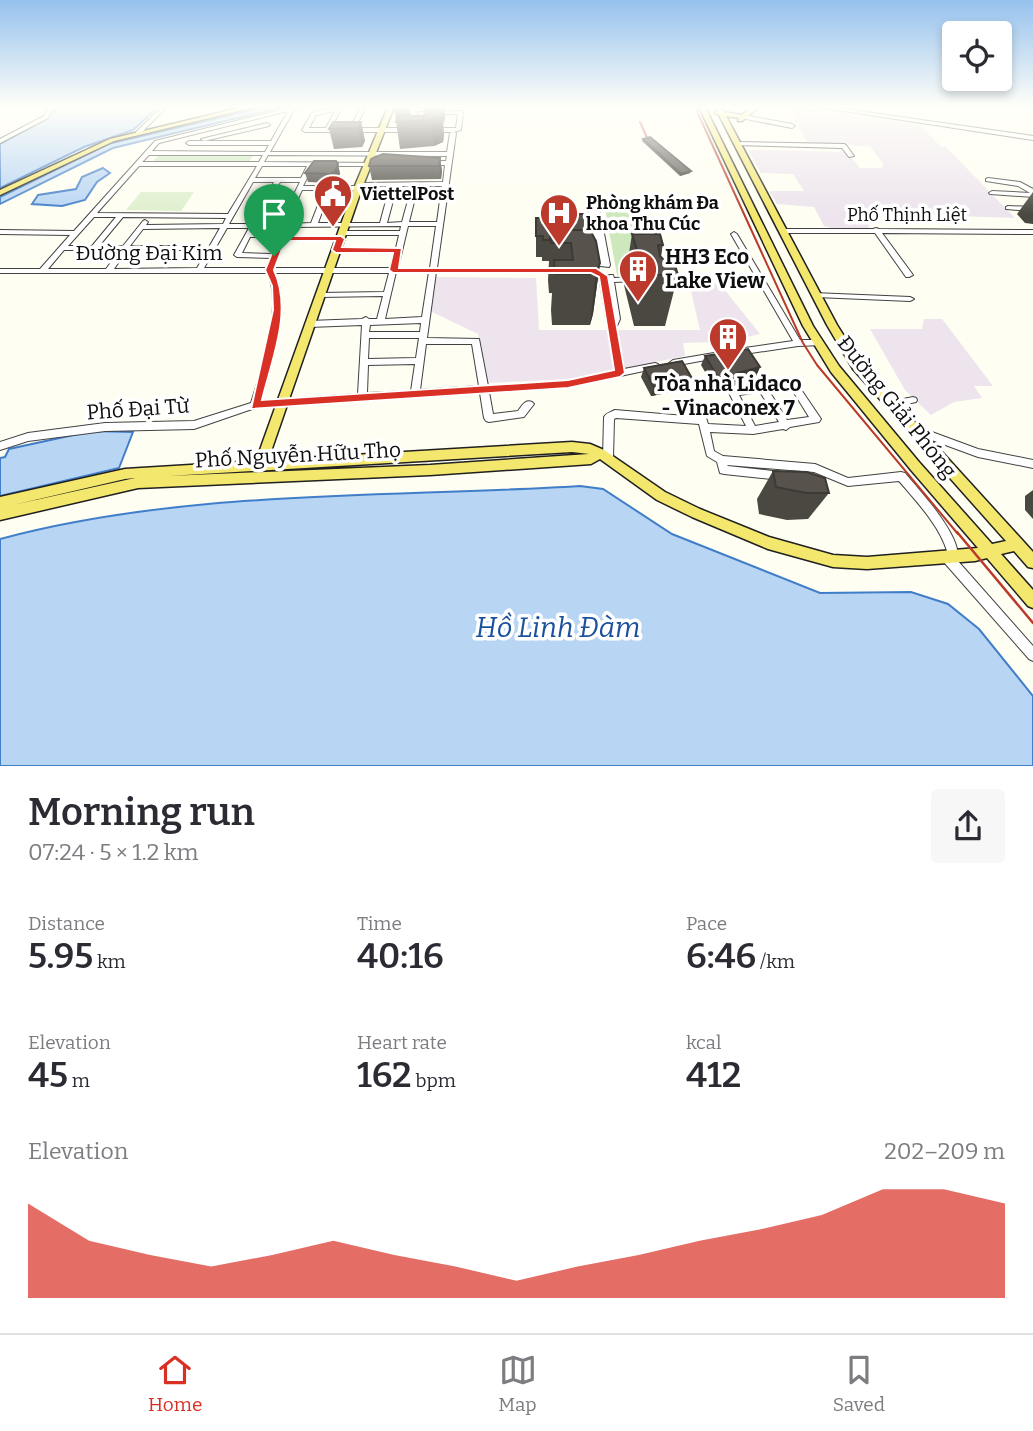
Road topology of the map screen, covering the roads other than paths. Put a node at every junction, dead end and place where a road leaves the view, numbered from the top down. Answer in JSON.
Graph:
{"nodes":[{"id":1,"x":107,"y":143,"type":"edge"},
{"id":2,"x":159,"y":143,"type":"edge"},
{"id":3,"x":190,"y":143,"type":"edge"},
{"id":4,"x":200,"y":143,"type":"junction"},
{"id":5,"x":256,"y":143,"type":"joint"},
{"id":6,"x":273,"y":143,"type":"joint"},
{"id":7,"x":375,"y":143,"type":"edge"},
{"id":8,"x":451,"y":143,"type":"edge"},
{"id":9,"x":719,"y":143,"type":"edge"},
{"id":10,"x":737,"y":144,"type":"joint"},
{"id":11,"x":147,"y":153,"type":"junction"},
{"id":12,"x":192,"y":154,"type":"junction"},
{"id":13,"x":267,"y":154,"type":"junction"},
{"id":14,"x":371,"y":154,"type":"junction"},
{"id":15,"x":449,"y":154,"type":"junction"},
{"id":16,"x":851,"y":156,"type":"dead end"},
{"id":17,"x":421,"y":163,"type":"edge"},
{"id":18,"x":447,"y":163,"type":"junction"},
{"id":19,"x":138,"y":164,"type":"junction"},
{"id":20,"x":261,"y":164,"type":"junction"},
{"id":21,"x":312,"y":164,"type":"junction"},
{"id":22,"x":368,"y":164,"type":"junction"},
{"id":23,"x":381,"y":164,"type":"edge"},
{"id":24,"x":253,"y":180,"type":"junction"},
{"id":25,"x":278,"y":180,"type":"junction"},
{"id":26,"x":304,"y":180,"type":"junction"},
{"id":27,"x":988,"y":180,"type":"dead end"},
{"id":28,"x":394,"y":184,"type":"junction"},
{"id":29,"x":415,"y":184,"type":"junction"},
{"id":30,"x":446,"y":184,"type":"junction"},
{"id":31,"x":359,"y":186,"type":"junction"},
{"id":32,"x":300,"y":188,"type":"junction"},
{"id":33,"x":328,"y":188,"type":"junction"},
{"id":34,"x":992,"y":193,"type":"dead end"},
{"id":35,"x":1033,"y":193,"type":"edge"},
{"id":36,"x":0,"y":194,"type":"edge"},
{"id":37,"x":593,"y":202,"type":"dead end"},
{"id":38,"x":1008,"y":208,"type":"dead end"},
{"id":39,"x":1033,"y":209,"type":"edge"},
{"id":40,"x":92,"y":215,"type":"junction"},
{"id":41,"x":121,"y":215,"type":"junction"},
{"id":42,"x":151,"y":215,"type":"junction"},
{"id":43,"x":230,"y":216,"type":"junction"},
{"id":44,"x":314,"y":224,"type":"junction"},
{"id":45,"x":383,"y":224,"type":"junction"},
{"id":46,"x":405,"y":224,"type":"junction"},
{"id":47,"x":439,"y":224,"type":"junction"},
{"id":48,"x":142,"y":227,"type":"junction"},
{"id":49,"x":224,"y":228,"type":"junction"},
{"id":50,"x":252,"y":228,"type":"junction"},
{"id":51,"x":876,"y":230,"type":"junction"},
{"id":52,"x":283,"y":231,"type":"junction"},
{"id":53,"x":782,"y":231,"type":"junction"},
{"id":54,"x":0,"y":232,"type":"edge"},
{"id":55,"x":343,"y":232,"type":"junction"},
{"id":56,"x":1033,"y":232,"type":"edge"},
{"id":57,"x":76,"y":233,"type":"junction"},
{"id":58,"x":402,"y":233,"type":"junction"},
{"id":59,"x":734,"y":234,"type":"dead end"},
{"id":60,"x":247,"y":235,"type":"junction"},
{"id":61,"x":63,"y":248,"type":"junction"},
{"id":62,"x":94,"y":248,"type":"junction"},
{"id":63,"x":125,"y":248,"type":"junction"},
{"id":64,"x":188,"y":248,"type":"dead end"},
{"id":65,"x":336,"y":250,"type":"junction"},
{"id":66,"x":398,"y":250,"type":"junction"},
{"id":67,"x":274,"y":256,"type":"junction"},
{"id":68,"x":603,"y":264,"type":"junction"},
{"id":69,"x":269,"y":270,"type":"junction"},
{"id":70,"x":329,"y":270,"type":"junction"},
{"id":71,"x":393,"y":270,"type":"junction"},
{"id":72,"x":432,"y":270,"type":"junction"},
{"id":73,"x":569,"y":270,"type":"edge"},
{"id":74,"x":780,"y":270,"type":"junction"},
{"id":75,"x":802,"y":270,"type":"junction"},
{"id":76,"x":0,"y":271,"type":"edge"},
{"id":77,"x":42,"y":271,"type":"junction"},
{"id":78,"x":108,"y":271,"type":"junction"},
{"id":79,"x":199,"y":271,"type":"junction"},
{"id":80,"x":909,"y":275,"type":"dead end"},
{"id":81,"x":608,"y":277,"type":"junction"},
{"id":82,"x":642,"y":279,"type":"edge"},
{"id":83,"x":387,"y":294,"type":"junction"},
{"id":84,"x":320,"y":295,"type":"junction"},
{"id":85,"x":816,"y":295,"type":"junction"},
{"id":86,"x":910,"y":299,"type":"dead end"},
{"id":87,"x":366,"y":320,"type":"junction"},
{"id":88,"x":381,"y":320,"type":"junction"},
{"id":89,"x":424,"y":320,"type":"junction"},
{"id":90,"x":309,"y":324,"type":"junction"},
{"id":91,"x":366,"y":335,"type":"junction"},
{"id":92,"x":422,"y":338,"type":"junction"},
{"id":93,"x":798,"y":343,"type":"junction"},
{"id":94,"x":819,"y":343,"type":"junction"},
{"id":95,"x":418,"y":361,"type":"junction"},
{"id":96,"x":364,"y":362,"type":"junction"},
{"id":97,"x":620,"y":373,"type":"junction"},
{"id":98,"x":483,"y":388,"type":"junction"},
{"id":99,"x":763,"y":389,"type":"junction"},
{"id":100,"x":415,"y":393,"type":"junction"},
{"id":101,"x":362,"y":397,"type":"junction"},
{"id":102,"x":913,"y":400,"type":"dead end"},
{"id":103,"x":284,"y":401,"type":"junction"},
{"id":104,"x":529,"y":404,"type":"dead end"},
{"id":105,"x":255,"y":405,"type":"junction"},
{"id":106,"x":889,"y":405,"type":"junction"},
{"id":107,"x":702,"y":420,"type":"junction"},
{"id":108,"x":786,"y":426,"type":"junction"},
{"id":109,"x":912,"y":429,"type":"junction"},
{"id":110,"x":753,"y":430,"type":"junction"},
{"id":111,"x":0,"y":446,"type":"edge"},
{"id":112,"x":604,"y":456,"type":"junction"},
{"id":113,"x":721,"y":460,"type":"junction"},
{"id":114,"x":1033,"y":464,"type":"edge"},
{"id":115,"x":257,"y":472,"type":"junction"},
{"id":116,"x":810,"y":479,"type":"edge"},
{"id":117,"x":0,"y":503,"type":"edge"},
{"id":118,"x":0,"y":514,"type":"edge"},
{"id":119,"x":1017,"y":544,"type":"junction"},
{"id":120,"x":990,"y":552,"type":"junction"},
{"id":121,"x":949,"y":556,"type":"junction"},
{"id":122,"x":1033,"y":562,"type":"edge"},
{"id":123,"x":1033,"y":601,"type":"edge"},
{"id":124,"x":1033,"y":655,"type":"edge"}],
"edges":[{"from":1,"to":36,"type":"main road"},
{"from":2,"to":11,"type":"street"},
{"from":3,"to":4,"type":"street"},
{"from":4,"to":5,"type":"street"},
{"from":4,"to":12,"type":"street"},
{"from":5,"to":6,"type":"street"},
{"from":6,"to":13,"type":"street"},
{"from":7,"to":14,"type":"main road"},
{"from":8,"to":15,"type":"street"},
{"from":9,"to":74,"type":"main road","name":"Đường Giải Phóng"},
{"from":10,"to":16,"type":"street"},
{"from":10,"to":53,"type":"main road","name":"Đường Giải Phóng"},
{"from":11,"to":12,"type":"street"},
{"from":11,"to":19,"type":"street"},
{"from":12,"to":13,"type":"street"},
{"from":13,"to":14,"type":"street"},
{"from":13,"to":20,"type":"street"},
{"from":14,"to":15,"type":"street"},
{"from":14,"to":22,"type":"main road"},
{"from":15,"to":18,"type":"street"},
{"from":17,"to":18,"type":"street"},
{"from":18,"to":30,"type":"street"},
{"from":19,"to":20,"type":"street"},
{"from":19,"to":40,"type":"street"},
{"from":20,"to":21,"type":"street"},
{"from":20,"to":24,"type":"street"},
{"from":21,"to":22,"type":"street"},
{"from":21,"to":26,"type":"street"},
{"from":22,"to":23,"type":"street"},
{"from":22,"to":31,"type":"main road"},
{"from":24,"to":25,"type":"street"},
{"from":24,"to":43,"type":"street"},
{"from":25,"to":26,"type":"street"},
{"from":25,"to":50,"type":"street"},
{"from":26,"to":32,"type":"street"},
{"from":27,"to":35,"type":"street"},
{"from":28,"to":29,"type":"street"},
{"from":28,"to":31,"type":"street"},
{"from":28,"to":45,"type":"street"},
{"from":29,"to":30,"type":"street"},
{"from":29,"to":46,"type":"street"},
{"from":30,"to":47,"type":"street"},
{"from":31,"to":33,"type":"street"},
{"from":31,"to":55,"type":"main road"},
{"from":32,"to":33,"type":"street"},
{"from":32,"to":52,"type":"street"},
{"from":33,"to":44,"type":"street"},
{"from":34,"to":35,"type":"street"},
{"from":37,"to":68,"type":"street"},
{"from":38,"to":39,"type":"street"},
{"from":40,"to":41,"type":"street"},
{"from":40,"to":57,"type":"street"},
{"from":41,"to":42,"type":"street"},
{"from":41,"to":62,"type":"street"},
{"from":42,"to":43,"type":"street"},
{"from":42,"to":48,"type":"street"},
{"from":43,"to":49,"type":"street"},
{"from":44,"to":52,"type":"street"},
{"from":44,"to":55,"type":"street"},
{"from":45,"to":46,"type":"street"},
{"from":45,"to":55,"type":"street"},
{"from":46,"to":47,"type":"street"},
{"from":46,"to":58,"type":"street"},
{"from":47,"to":72,"type":"street"},
{"from":48,"to":49,"type":"street"},
{"from":48,"to":63,"type":"street"},
{"from":49,"to":50,"type":"street"},
{"from":49,"to":79,"type":"street"},
{"from":50,"to":52,"type":"street"},
{"from":50,"to":60,"type":"street"},
{"from":51,"to":53,"type":"street","name":"Phố Thịnh Liệt"},
{"from":51,"to":56,"type":"street","name":"Phố Thịnh Liệt"},
{"from":51,"to":80,"type":"street"},
{"from":52,"to":55,"type":"street"},
{"from":52,"to":60,"type":"street"},
{"from":52,"to":67,"type":"street"},
{"from":53,"to":75,"type":"main road","name":"Đường Giải Phóng"},
{"from":54,"to":57,"type":"street"},
{"from":55,"to":58,"type":"street"},
{"from":55,"to":65,"type":"main road"},
{"from":57,"to":61,"type":"street"},
{"from":58,"to":66,"type":"street"},
{"from":59,"to":93,"type":"street"},
{"from":60,"to":67,"type":"street"},
{"from":61,"to":62,"type":"street"},
{"from":61,"to":77,"type":"street"},
{"from":62,"to":63,"type":"street"},
{"from":63,"to":64,"type":"street"},
{"from":63,"to":78,"type":"street"},
{"from":65,"to":66,"type":"street"},
{"from":65,"to":70,"type":"main road"},
{"from":66,"to":71,"type":"street"},
{"from":67,"to":69,"type":"street"},
{"from":68,"to":81,"type":"street"},
{"from":68,"to":81,"type":"street"},
{"from":69,"to":70,"type":"street","name":"Đường Đại Kim"},
{"from":69,"to":79,"type":"street","name":"Đường Đại Kim"},
{"from":69,"to":105,"type":"street"},
{"from":70,"to":71,"type":"street","name":"Đường Đại Kim"},
{"from":70,"to":84,"type":"main road"},
{"from":71,"to":72,"type":"street","name":"Đường Đại Kim"},
{"from":71,"to":83,"type":"street"},
{"from":72,"to":73,"type":"street","name":"Đường Đại Kim"},
{"from":72,"to":89,"type":"street"},
{"from":74,"to":75,"type":"main road"},
{"from":74,"to":94,"type":"main road","name":"Đường Giải Phóng"},
{"from":75,"to":85,"type":"main road","name":"Đường Giải Phóng"},
{"from":76,"to":77,"type":"street","name":"Đường Đại Kim"},
{"from":77,"to":78,"type":"street","name":"Đường Đại Kim"},
{"from":78,"to":79,"type":"street","name":"Đường Đại Kim"},
{"from":81,"to":82,"type":"street"},
{"from":81,"to":97,"type":"street"},
{"from":83,"to":84,"type":"street"},
{"from":83,"to":88,"type":"street"},
{"from":84,"to":90,"type":"main road"},
{"from":85,"to":86,"type":"street"},
{"from":85,"to":106,"type":"main road","name":"Đường Giải Phóng"},
{"from":87,"to":88,"type":"street"},
{"from":87,"to":90,"type":"street"},
{"from":87,"to":91,"type":"street"},
{"from":88,"to":89,"type":"street"},
{"from":89,"to":92,"type":"street"},
{"from":90,"to":103,"type":"main road"},
{"from":91,"to":92,"type":"street"},
{"from":91,"to":96,"type":"street"},
{"from":92,"to":95,"type":"street"},
{"from":92,"to":98,"type":"street"},
{"from":93,"to":94,"type":"street","name":"Phố Đại Từ"},
{"from":93,"to":97,"type":"street","name":"Phố Đại Từ"},
{"from":94,"to":120,"type":"main road","name":"Đường Giải Phóng"},
{"from":95,"to":96,"type":"street"},
{"from":95,"to":100,"type":"street"},
{"from":96,"to":101,"type":"street"},
{"from":97,"to":98,"type":"street","name":"Phố Đại Từ"},
{"from":98,"to":100,"type":"street","name":"Phố Đại Từ"},
{"from":98,"to":104,"type":"street"},
{"from":99,"to":108,"type":"street"},
{"from":99,"to":108,"type":"street"},
{"from":99,"to":110,"type":"street"},
{"from":100,"to":101,"type":"street","name":"Phố Đại Từ"},
{"from":101,"to":103,"type":"street","name":"Phố Đại Từ"},
{"from":102,"to":106,"type":"street"},
{"from":103,"to":105,"type":"street","name":"Phố Đại Từ"},
{"from":103,"to":115,"type":"main road"},
{"from":105,"to":111,"type":"street","name":"Phố Đại Từ"},
{"from":106,"to":109,"type":"main road","name":"Đường Giải Phóng"},
{"from":107,"to":110,"type":"street"},
{"from":107,"to":112,"type":"street"},
{"from":107,"to":113,"type":"street"},
{"from":108,"to":110,"type":"street"},
{"from":109,"to":114,"type":"street"},
{"from":109,"to":119,"type":"main road","name":"Đường Giải Phóng"},
{"from":112,"to":115,"type":"main road","name":"Phố Nguyễn Hữu Thọ"},
{"from":112,"to":121,"type":"main road"},
{"from":113,"to":116,"type":"street"},
{"from":113,"to":121,"type":"street"},
{"from":115,"to":117,"type":"main road","name":"Phố Nguyễn Hữu Thọ"},
{"from":115,"to":118,"type":"main road","name":"Phố Nguyễn Hữu Thọ"},
{"from":119,"to":120,"type":"main road"},
{"from":119,"to":122,"type":"main road","name":"Đường Giải Phóng"},
{"from":120,"to":121,"type":"main road"},
{"from":120,"to":123,"type":"main road","name":"Đường Giải Phóng"},
{"from":121,"to":124,"type":"street"}]}
